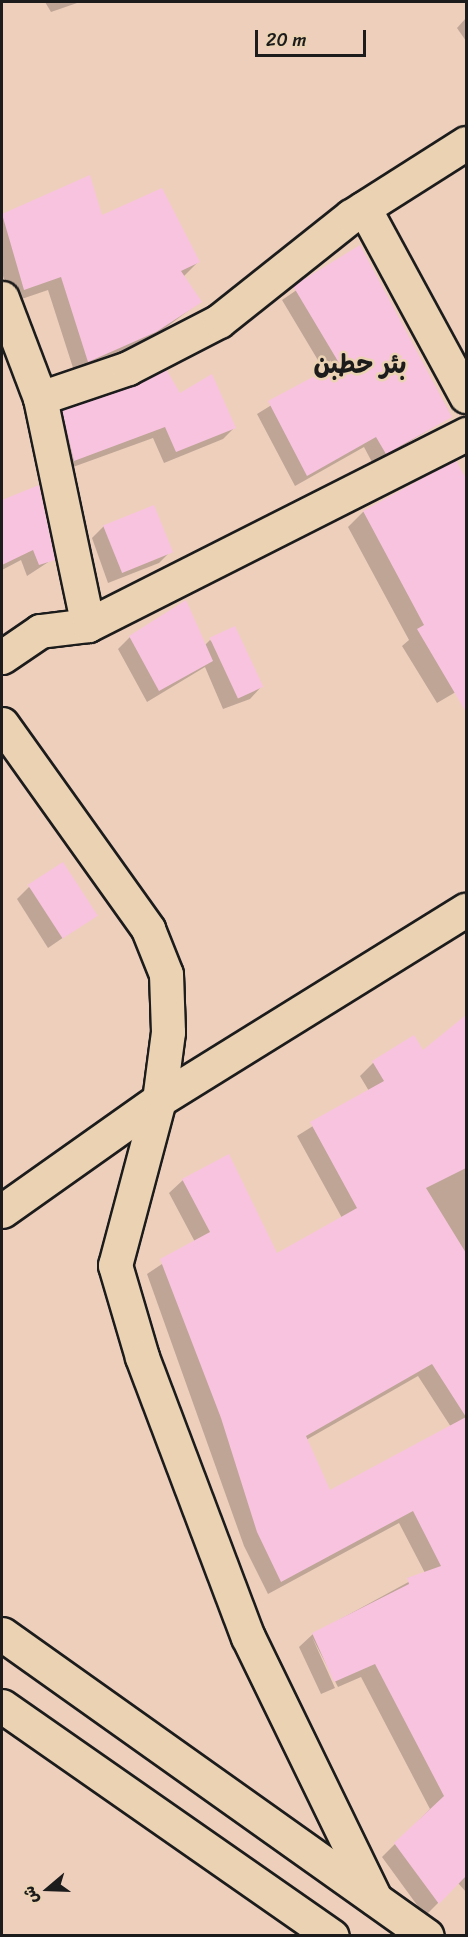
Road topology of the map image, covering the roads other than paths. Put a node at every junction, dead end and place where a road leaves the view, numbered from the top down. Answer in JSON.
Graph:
{"nodes":[{"id":1,"x":466,"y":142,"type":"edge"},
{"id":2,"x":364,"y":208,"type":"junction"},
{"id":3,"x":2,"y":298,"type":"edge"},
{"id":4,"x":466,"y":396,"type":"edge"},
{"id":5,"x":40,"y":398,"type":"junction"},
{"id":6,"x":466,"y":434,"type":"edge"},
{"id":7,"x":88,"y":625,"type":"junction"},
{"id":8,"x":2,"y":657,"type":"edge"},
{"id":9,"x":2,"y":724,"type":"edge"},
{"id":10,"x":466,"y":910,"type":"edge"},
{"id":11,"x":159,"y":1100,"type":"junction"},
{"id":12,"x":2,"y":1211,"type":"edge"},
{"id":13,"x":2,"y":1634,"type":"edge"},
{"id":14,"x":2,"y":1706,"type":"edge"},
{"id":15,"x":375,"y":1899,"type":"junction"},
{"id":16,"x":332,"y":1935,"type":"edge"},
{"id":17,"x":427,"y":1935,"type":"edge"}],
"edges":[{"from":1,"to":2,"type":"street"},
{"from":2,"to":4,"type":"street"},
{"from":2,"to":5,"type":"street"},
{"from":3,"to":5,"type":"street"},
{"from":5,"to":7,"type":"street"},
{"from":6,"to":7,"type":"street"},
{"from":7,"to":8,"type":"street"},
{"from":9,"to":11,"type":"street"},
{"from":10,"to":11,"type":"street"},
{"from":11,"to":12,"type":"street"},
{"from":11,"to":15,"type":"street"},
{"from":13,"to":15,"type":"street"},
{"from":14,"to":16,"type":"street"},
{"from":15,"to":17,"type":"street"}]}
